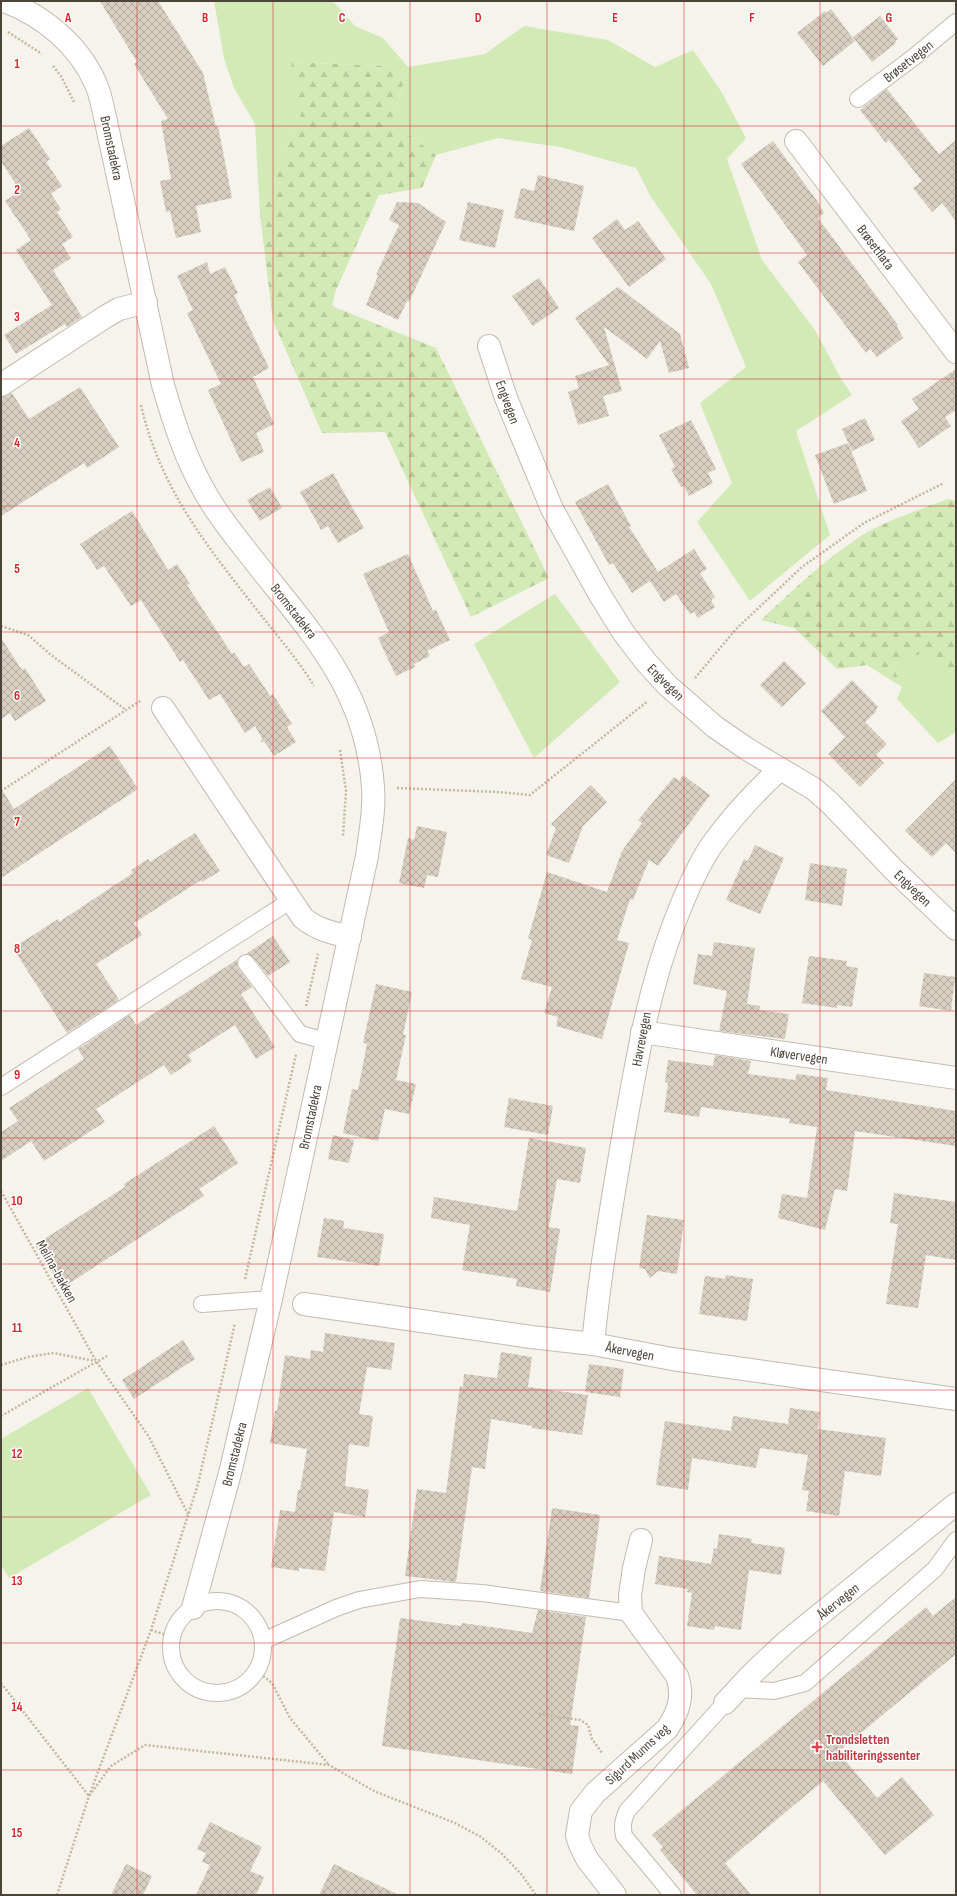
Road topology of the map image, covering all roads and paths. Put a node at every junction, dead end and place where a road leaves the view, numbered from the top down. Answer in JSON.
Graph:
{"nodes":[{"id":1,"x":4,"y":1,"type":"edge"},
{"id":2,"x":39,"y":9,"type":"edge"},
{"id":3,"x":956,"y":22,"type":"edge"},
{"id":4,"x":858,"y":99,"type":"dead end"},
{"id":5,"x":796,"y":141,"type":"dead end"},
{"id":6,"x":146,"y":302,"type":"junction"},
{"id":7,"x":489,"y":346,"type":"dead end"},
{"id":8,"x":956,"y":352,"type":"edge"},
{"id":9,"x":1,"y":385,"type":"edge"},
{"id":10,"x":944,"y":483,"type":"dead end"},
{"id":11,"x":1,"y":626,"type":"edge"},
{"id":12,"x":673,"y":691,"type":"junction"},
{"id":13,"x":163,"y":708,"type":"joint"},
{"id":14,"x":126,"y":710,"type":"junction"},
{"id":15,"x":779,"y":770,"type":"junction"},
{"id":16,"x":373,"y":787,"type":"junction"},
{"id":17,"x":1,"y":791,"type":"edge"},
{"id":18,"x":290,"y":901,"type":"junction"},
{"id":19,"x":956,"y":929,"type":"edge"},
{"id":20,"x":350,"y":937,"type":"junction"},
{"id":21,"x":246,"y":963,"type":"dead end"},
{"id":22,"x":642,"y":1032,"type":"junction"},
{"id":23,"x":327,"y":1041,"type":"junction"},
{"id":24,"x":956,"y":1078,"type":"edge"},
{"id":25,"x":1,"y":1087,"type":"edge"},
{"id":26,"x":1,"y":1191,"type":"edge"},
{"id":27,"x":271,"y":1299,"type":"junction"},
{"id":28,"x":202,"y":1304,"type":"dead end"},
{"id":29,"x":304,"y":1304,"type":"dead end"},
{"id":30,"x":593,"y":1344,"type":"junction"},
{"id":31,"x":107,"y":1356,"type":"dead end"},
{"id":32,"x":96,"y":1361,"type":"junction"},
{"id":33,"x":1,"y":1365,"type":"edge"},
{"id":34,"x":956,"y":1399,"type":"edge"},
{"id":35,"x":1,"y":1416,"type":"edge"},
{"id":36,"x":956,"y":1504,"type":"edge"},
{"id":37,"x":188,"y":1515,"type":"dead end"},
{"id":38,"x":641,"y":1540,"type":"dead end"},
{"id":39,"x":956,"y":1540,"type":"edge"},
{"id":40,"x":193,"y":1608,"type":"junction"},
{"id":41,"x":631,"y":1613,"type":"junction"},
{"id":42,"x":151,"y":1630,"type":"dead end"},
{"id":43,"x":172,"y":1637,"type":"junction"},
{"id":44,"x":263,"y":1641,"type":"junction"},
{"id":45,"x":257,"y":1671,"type":"junction"},
{"id":46,"x":1,"y":1683,"type":"edge"},
{"id":47,"x":732,"y":1696,"type":"junction"},
{"id":48,"x":539,"y":1714,"type":"dead end"},
{"id":49,"x":329,"y":1766,"type":"junction"},
{"id":50,"x":619,"y":1771,"type":"junction"},
{"id":51,"x":536,"y":1895,"type":"edge"},
{"id":52,"x":615,"y":1895,"type":"edge"},
{"id":53,"x":673,"y":1895,"type":"edge"}],
"edges":[{"from":1,"to":2,"type":"street","name":"Bromstadekra"},
{"from":2,"to":6,"type":"street","name":"Bromstadekra"},
{"from":3,"to":4,"type":"lane","name":"Brøsetvegen"},
{"from":5,"to":8,"type":"street","name":"Brøsetflata"},
{"from":6,"to":9,"type":"street"},
{"from":6,"to":16,"type":"street","name":"Bromstadekra"},
{"from":7,"to":12,"type":"street","name":"Engvegen"},
{"from":10,"to":12,"type":"path"},
{"from":11,"to":14,"type":"path"},
{"from":12,"to":15,"type":"street","name":"Engvegen"},
{"from":12,"to":16,"type":"path"},
{"from":13,"to":14,"type":"path"},
{"from":13,"to":18,"type":"street"},
{"from":14,"to":17,"type":"path"},
{"from":15,"to":19,"type":"street","name":"Engvegen"},
{"from":15,"to":22,"type":"street","name":"Havrevegen"},
{"from":16,"to":20,"type":"street","name":"Bromstadekra"},
{"from":18,"to":20,"type":"street"},
{"from":18,"to":25,"type":"lane"},
{"from":20,"to":23,"type":"street","name":"Bromstadekra"},
{"from":21,"to":23,"type":"lane"},
{"from":22,"to":24,"type":"street","name":"Kløvervegen"},
{"from":22,"to":30,"type":"street","name":"Havrevegen"},
{"from":23,"to":27,"type":"street","name":"Bromstadekra"},
{"from":26,"to":32,"type":"path","name":"Melina-bakken"},
{"from":27,"to":28,"type":"lane"},
{"from":27,"to":40,"type":"street","name":"Bromstadekra"},
{"from":29,"to":30,"type":"street","name":"Åkervegen"},
{"from":30,"to":34,"type":"street","name":"Åkervegen"},
{"from":31,"to":32,"type":"path"},
{"from":32,"to":33,"type":"path"},
{"from":32,"to":35,"type":"path"},
{"from":32,"to":37,"type":"path","name":"Melina-bakken"},
{"from":36,"to":47,"type":"street","name":"Åkervegen"},
{"from":38,"to":41,"type":"street"},
{"from":39,"to":47,"type":"lane"},
{"from":40,"to":43,"type":"lane","name":"Bromstadekra"},
{"from":40,"to":44,"type":"lane","name":"Bromstadekra"},
{"from":41,"to":44,"type":"lane"},
{"from":41,"to":50,"type":"street","name":"Sigurd Munns veg"},
{"from":42,"to":43,"type":"path"},
{"from":43,"to":45,"type":"lane","name":"Bromstadekra"},
{"from":44,"to":45,"type":"lane","name":"Bromstadekra"},
{"from":45,"to":49,"type":"path"},
{"from":46,"to":49,"type":"path"},
{"from":47,"to":53,"type":"lane"},
{"from":48,"to":50,"type":"path"},
{"from":49,"to":51,"type":"path"},
{"from":50,"to":52,"type":"street","name":"Sigurd Munns veg"}]}
